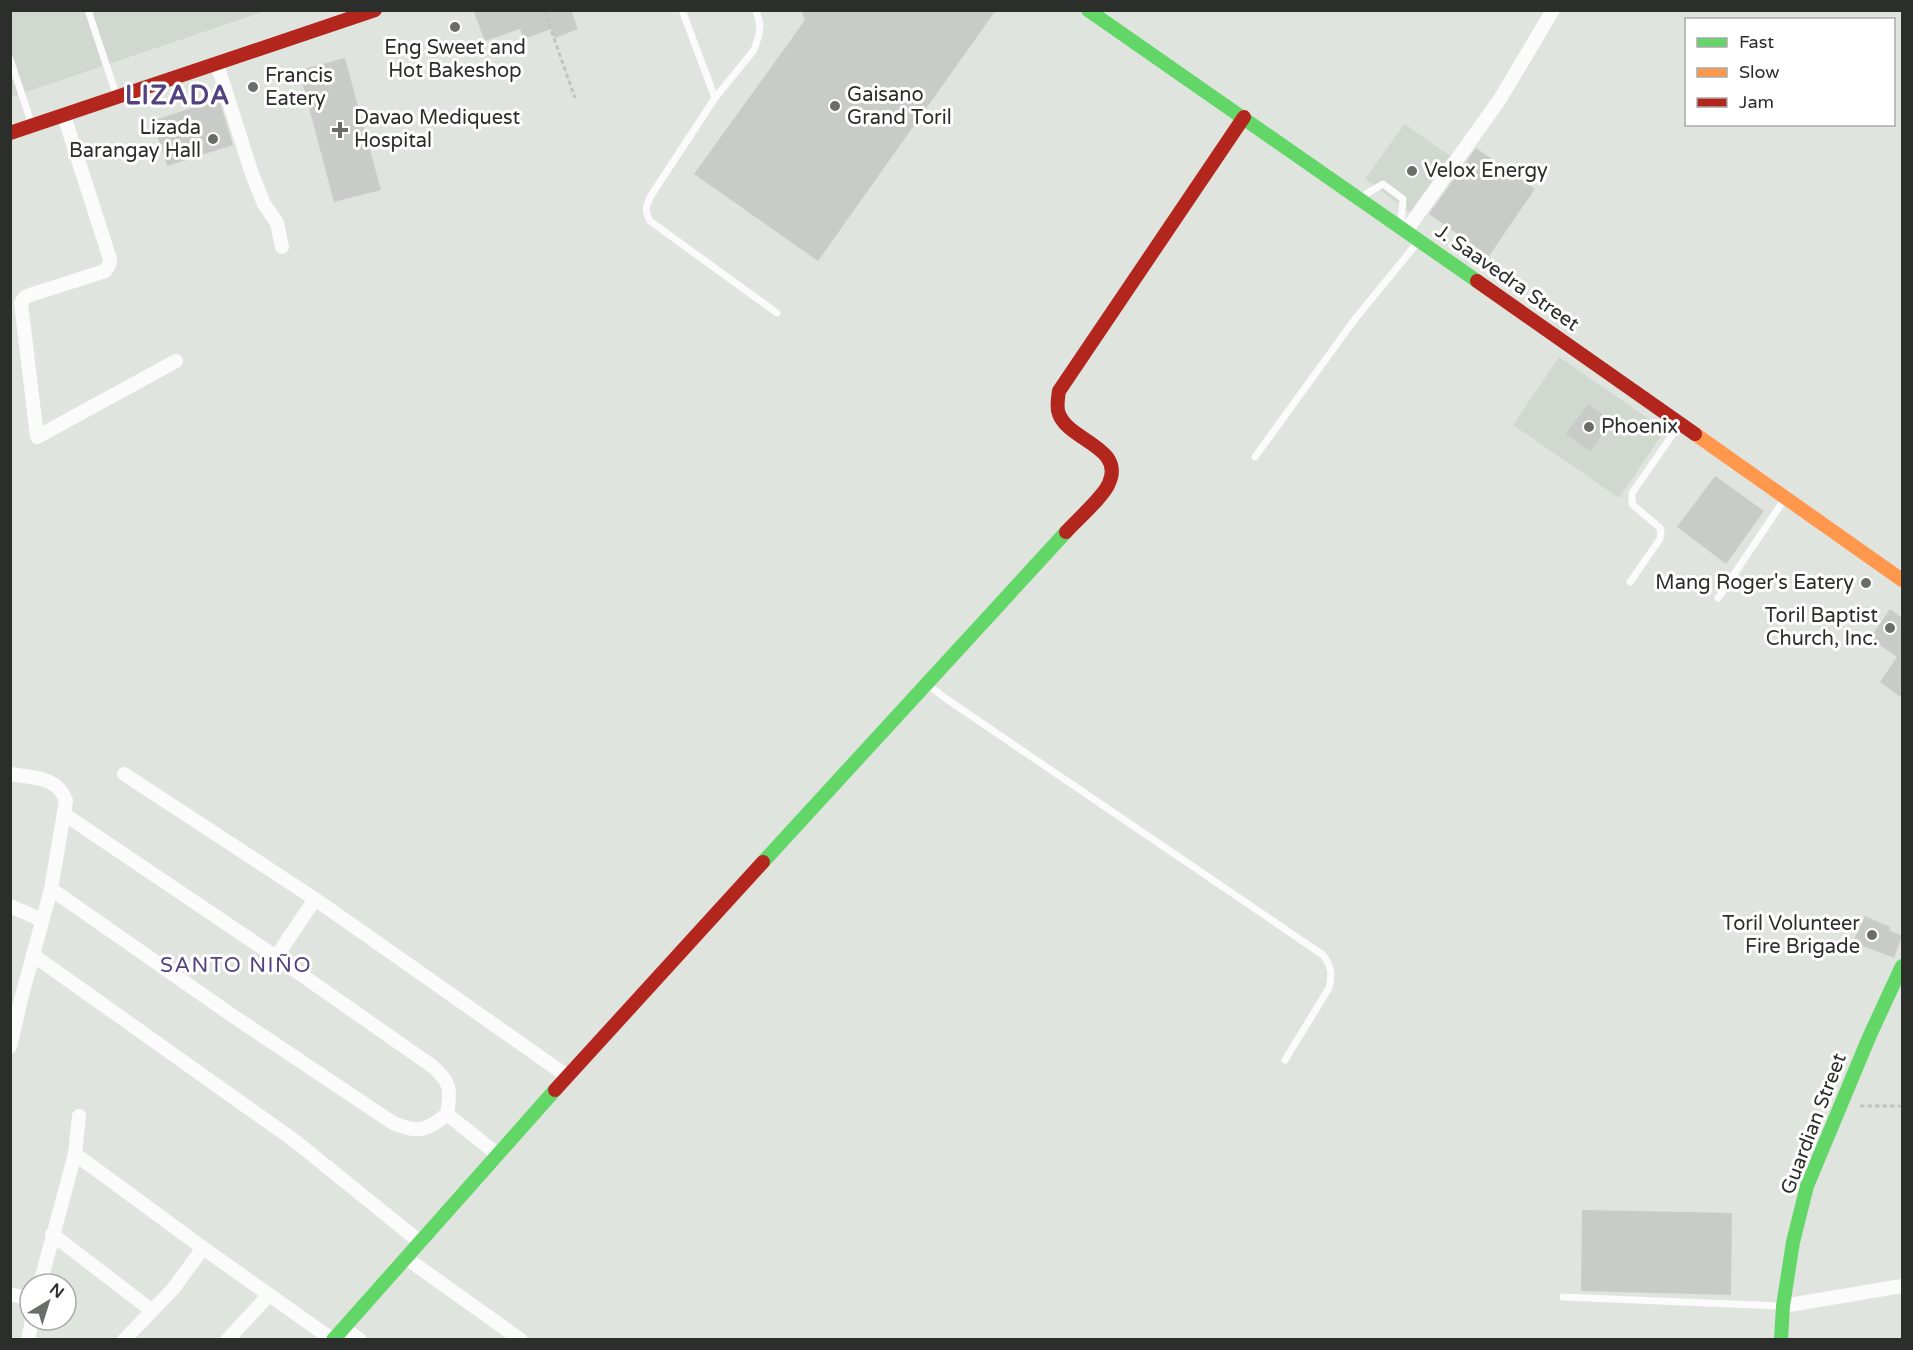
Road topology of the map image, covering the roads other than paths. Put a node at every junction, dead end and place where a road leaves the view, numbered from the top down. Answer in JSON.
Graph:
{"nodes":[{"id":1,"x":88,"y":10,"type":"edge"},
{"id":2,"x":375,"y":10,"type":"edge"},
{"id":3,"x":682,"y":10,"type":"edge"},
{"id":4,"x":756,"y":10,"type":"edge"},
{"id":5,"x":1088,"y":10,"type":"edge"},
{"id":6,"x":1553,"y":10,"type":"edge"},
{"id":7,"x":10,"y":59,"type":"edge"},
{"id":8,"x":217,"y":64,"type":"junction"},
{"id":9,"x":117,"y":97,"type":"junction"},
{"id":10,"x":715,"y":98,"type":"junction"},
{"id":11,"x":64,"y":116,"type":"junction"},
{"id":12,"x":1244,"y":117,"type":"junction"},
{"id":13,"x":32,"y":126,"type":"junction"},
{"id":14,"x":10,"y":133,"type":"edge"},
{"id":15,"x":1359,"y":198,"type":"junction"},
{"id":16,"x":1404,"y":229,"type":"junction"},
{"id":17,"x":1419,"y":240,"type":"junction"},
{"id":18,"x":282,"y":247,"type":"dead end"},
{"id":19,"x":777,"y":313,"type":"dead end"},
{"id":20,"x":176,"y":361,"type":"dead end"},
{"id":21,"x":1680,"y":424,"type":"junction"},
{"id":22,"x":1255,"y":458,"type":"dead end"},
{"id":23,"x":1785,"y":498,"type":"junction"},
{"id":24,"x":1902,"y":580,"type":"edge"},
{"id":25,"x":1630,"y":582,"type":"dead end"},
{"id":26,"x":1718,"y":598,"type":"dead end"},
{"id":27,"x":926,"y":683,"type":"junction"},
{"id":28,"x":10,"y":774,"type":"edge"},
{"id":29,"x":124,"y":774,"type":"dead end"},
{"id":30,"x":64,"y":814,"type":"junction"},
{"id":31,"x":51,"y":889,"type":"junction"},
{"id":32,"x":315,"y":899,"type":"junction"},
{"id":33,"x":10,"y":906,"type":"edge"},
{"id":34,"x":42,"y":920,"type":"junction"},
{"id":35,"x":33,"y":955,"type":"junction"},
{"id":36,"x":276,"y":957,"type":"junction"},
{"id":37,"x":1902,"y":966,"type":"edge"},
{"id":38,"x":10,"y":1047,"type":"edge"},
{"id":39,"x":1285,"y":1060,"type":"dead end"},
{"id":40,"x":567,"y":1076,"type":"junction"},
{"id":41,"x":447,"y":1114,"type":"junction"},
{"id":42,"x":80,"y":1116,"type":"dead end"},
{"id":43,"x":75,"y":1154,"type":"junction"},
{"id":44,"x":497,"y":1154,"type":"junction"},
{"id":45,"x":52,"y":1234,"type":"junction"},
{"id":46,"x":420,"y":1242,"type":"junction"},
{"id":47,"x":203,"y":1248,"type":"junction"},
{"id":48,"x":406,"y":1258,"type":"junction"},
{"id":49,"x":43,"y":1272,"type":"edge"},
{"id":50,"x":1902,"y":1286,"type":"edge"},
{"id":51,"x":269,"y":1295,"type":"junction"},
{"id":52,"x":1563,"y":1297,"type":"dead end"},
{"id":53,"x":1783,"y":1306,"type":"junction"},
{"id":54,"x":151,"y":1310,"type":"junction"},
{"id":55,"x":343,"y":1328,"type":"junction"},
{"id":56,"x":124,"y":1340,"type":"edge"},
{"id":57,"x":227,"y":1340,"type":"edge"},
{"id":58,"x":333,"y":1340,"type":"edge"},
{"id":59,"x":360,"y":1340,"type":"edge"},
{"id":60,"x":521,"y":1340,"type":"edge"},
{"id":61,"x":1781,"y":1340,"type":"edge"}],
"edges":[{"from":1,"to":9,"type":"lane"},
{"from":2,"to":8,"type":"main road"},
{"from":3,"to":10,"type":"lane"},
{"from":4,"to":10,"type":"lane"},
{"from":5,"to":12,"type":"main road","name":"J. Saavedra Street"},
{"from":6,"to":16,"type":"street"},
{"from":7,"to":13,"type":"lane"},
{"from":8,"to":9,"type":"main road"},
{"from":8,"to":18,"type":"street"},
{"from":9,"to":11,"type":"main road"},
{"from":10,"to":19,"type":"lane"},
{"from":11,"to":13,"type":"main road"},
{"from":11,"to":20,"type":"street"},
{"from":12,"to":15,"type":"main road","name":"J. Saavedra Street"},
{"from":12,"to":27,"type":"main road"},
{"from":13,"to":14,"type":"main road"},
{"from":15,"to":16,"type":"main road","name":"J. Saavedra Street"},
{"from":15,"to":16,"type":"lane"},
{"from":16,"to":17,"type":"main road","name":"J. Saavedra Street"},
{"from":17,"to":21,"type":"main road","name":"J. Saavedra Street"},
{"from":17,"to":22,"type":"lane"},
{"from":21,"to":23,"type":"main road","name":"J. Saavedra Street"},
{"from":21,"to":25,"type":"lane"},
{"from":23,"to":24,"type":"main road","name":"J. Saavedra Street"},
{"from":23,"to":26,"type":"lane"},
{"from":27,"to":39,"type":"lane"},
{"from":27,"to":40,"type":"main road"},
{"from":28,"to":30,"type":"street"},
{"from":29,"to":32,"type":"street"},
{"from":30,"to":31,"type":"street"},
{"from":30,"to":36,"type":"street"},
{"from":31,"to":34,"type":"street"},
{"from":31,"to":41,"type":"street"},
{"from":32,"to":36,"type":"street"},
{"from":32,"to":40,"type":"street"},
{"from":33,"to":34,"type":"street"},
{"from":34,"to":35,"type":"street"},
{"from":35,"to":38,"type":"street"},
{"from":35,"to":46,"type":"street"},
{"from":36,"to":41,"type":"street"},
{"from":37,"to":53,"type":"main road","name":"Guardian Street"},
{"from":40,"to":44,"type":"main road"},
{"from":41,"to":44,"type":"street"},
{"from":42,"to":43,"type":"street"},
{"from":43,"to":45,"type":"street"},
{"from":43,"to":47,"type":"street"},
{"from":44,"to":46,"type":"main road"},
{"from":45,"to":49,"type":"street"},
{"from":45,"to":54,"type":"street"},
{"from":46,"to":48,"type":"main road"},
{"from":47,"to":51,"type":"street"},
{"from":47,"to":54,"type":"street"},
{"from":48,"to":55,"type":"main road"},
{"from":48,"to":60,"type":"street"},
{"from":50,"to":53,"type":"street"},
{"from":51,"to":57,"type":"street"},
{"from":51,"to":58,"type":"street"},
{"from":52,"to":53,"type":"lane"},
{"from":53,"to":61,"type":"main road","name":"Guardian Street"},
{"from":54,"to":56,"type":"street"},
{"from":55,"to":58,"type":"main road"},
{"from":55,"to":59,"type":"street"}]}
